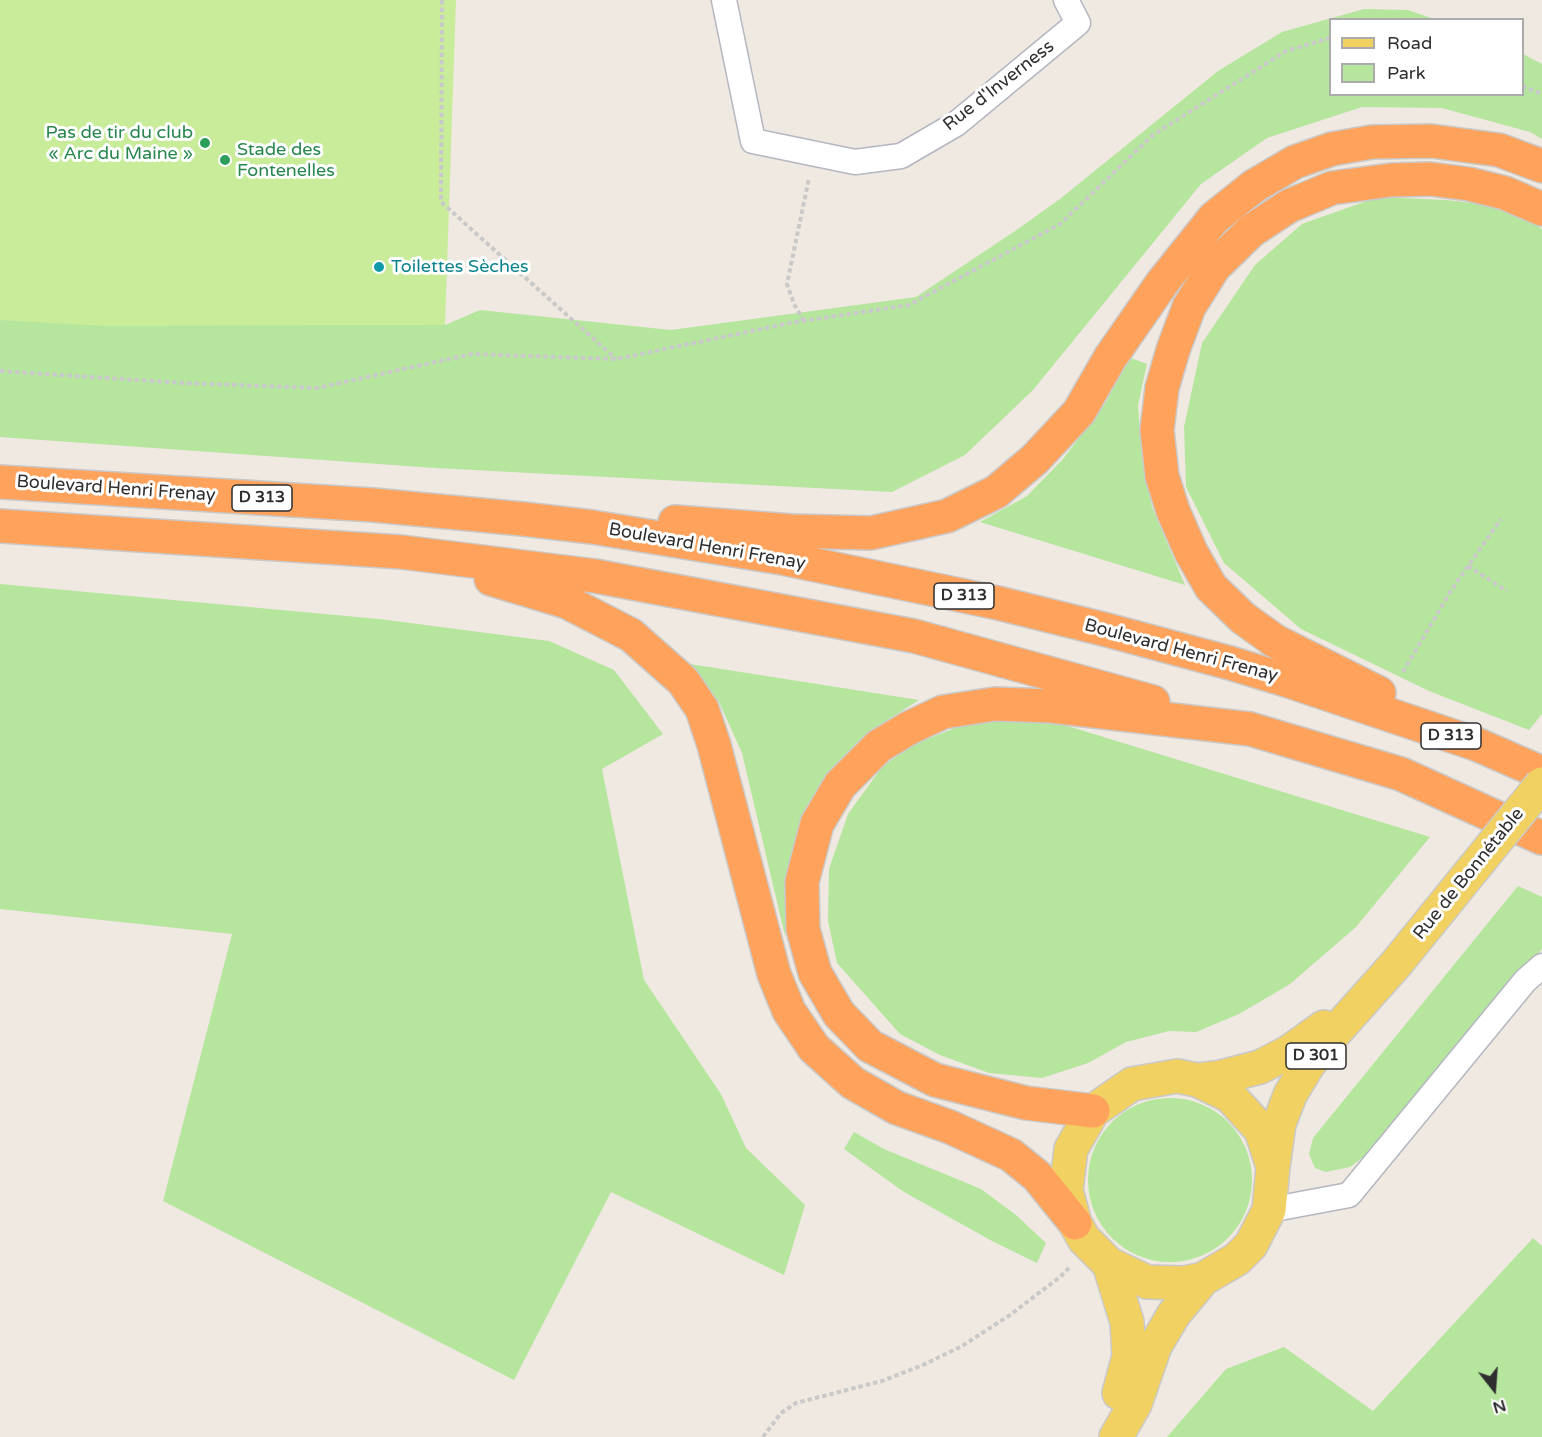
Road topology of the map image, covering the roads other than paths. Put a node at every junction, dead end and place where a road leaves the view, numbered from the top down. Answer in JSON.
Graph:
{"nodes":[{"id":1,"x":724,"y":0,"type":"edge"},
{"id":2,"x":1066,"y":0,"type":"edge"},
{"id":3,"x":1542,"y":166,"type":"edge"},
{"id":4,"x":1542,"y":209,"type":"edge"},
{"id":5,"x":0,"y":482,"type":"edge"},
{"id":6,"x":523,"y":519,"type":"junction"},
{"id":7,"x":0,"y":526,"type":"edge"},
{"id":8,"x":401,"y":552,"type":"junction"},
{"id":9,"x":1392,"y":707,"type":"junction"},
{"id":10,"x":1250,"y":729,"type":"junction"},
{"id":11,"x":1542,"y":773,"type":"edge"},
{"id":12,"x":1542,"y":784,"type":"edge"},
{"id":13,"x":1542,"y":838,"type":"edge"},
{"id":14,"x":1396,"y":964,"type":"junction"},
{"id":15,"x":1542,"y":966,"type":"edge"},
{"id":16,"x":1197,"y":1080,"type":"junction"},
{"id":17,"x":1093,"y":1111,"type":"junction"},
{"id":18,"x":1273,"y":1167,"type":"junction"},
{"id":19,"x":1269,"y":1210,"type":"junction"},
{"id":20,"x":1091,"y":1245,"type":"junction"},
{"id":21,"x":1203,"y":1279,"type":"junction"},
{"id":22,"x":1101,"y":1437,"type":"edge"},
{"id":23,"x":1116,"y":1437,"type":"edge"}],
"edges":[{"from":1,"to":2,"type":"street","name":"Rue d'Inverness"},
{"from":3,"to":6,"type":"highway"},
{"from":4,"to":9,"type":"highway"},
{"from":5,"to":6,"type":"highway","name":"Boulevard Henri Frenay","number":"D 313"},
{"from":6,"to":9,"type":"highway","name":"Boulevard Henri Frenay","number":"D 313"},
{"from":7,"to":8,"type":"highway"},
{"from":8,"to":10,"type":"highway"},
{"from":8,"to":20,"type":"highway"},
{"from":9,"to":11,"type":"highway"},
{"from":10,"to":13,"type":"highway"},
{"from":10,"to":17,"type":"highway"},
{"from":12,"to":14,"type":"main road","name":"Rue de Bonnétable","number":"D 301","bridge":true},
{"from":14,"to":16,"type":"main road","number":"D 301"},
{"from":14,"to":18,"type":"main road","number":"D 301"},
{"from":15,"to":19,"type":"street"},
{"from":16,"to":17,"type":"main road"},
{"from":16,"to":18,"type":"main road"},
{"from":17,"to":20,"type":"main road"},
{"from":18,"to":19,"type":"main road"},
{"from":19,"to":21,"type":"main road"},
{"from":20,"to":21,"type":"main road"},
{"from":20,"to":22,"type":"main road"},
{"from":21,"to":23,"type":"main road"}]}
